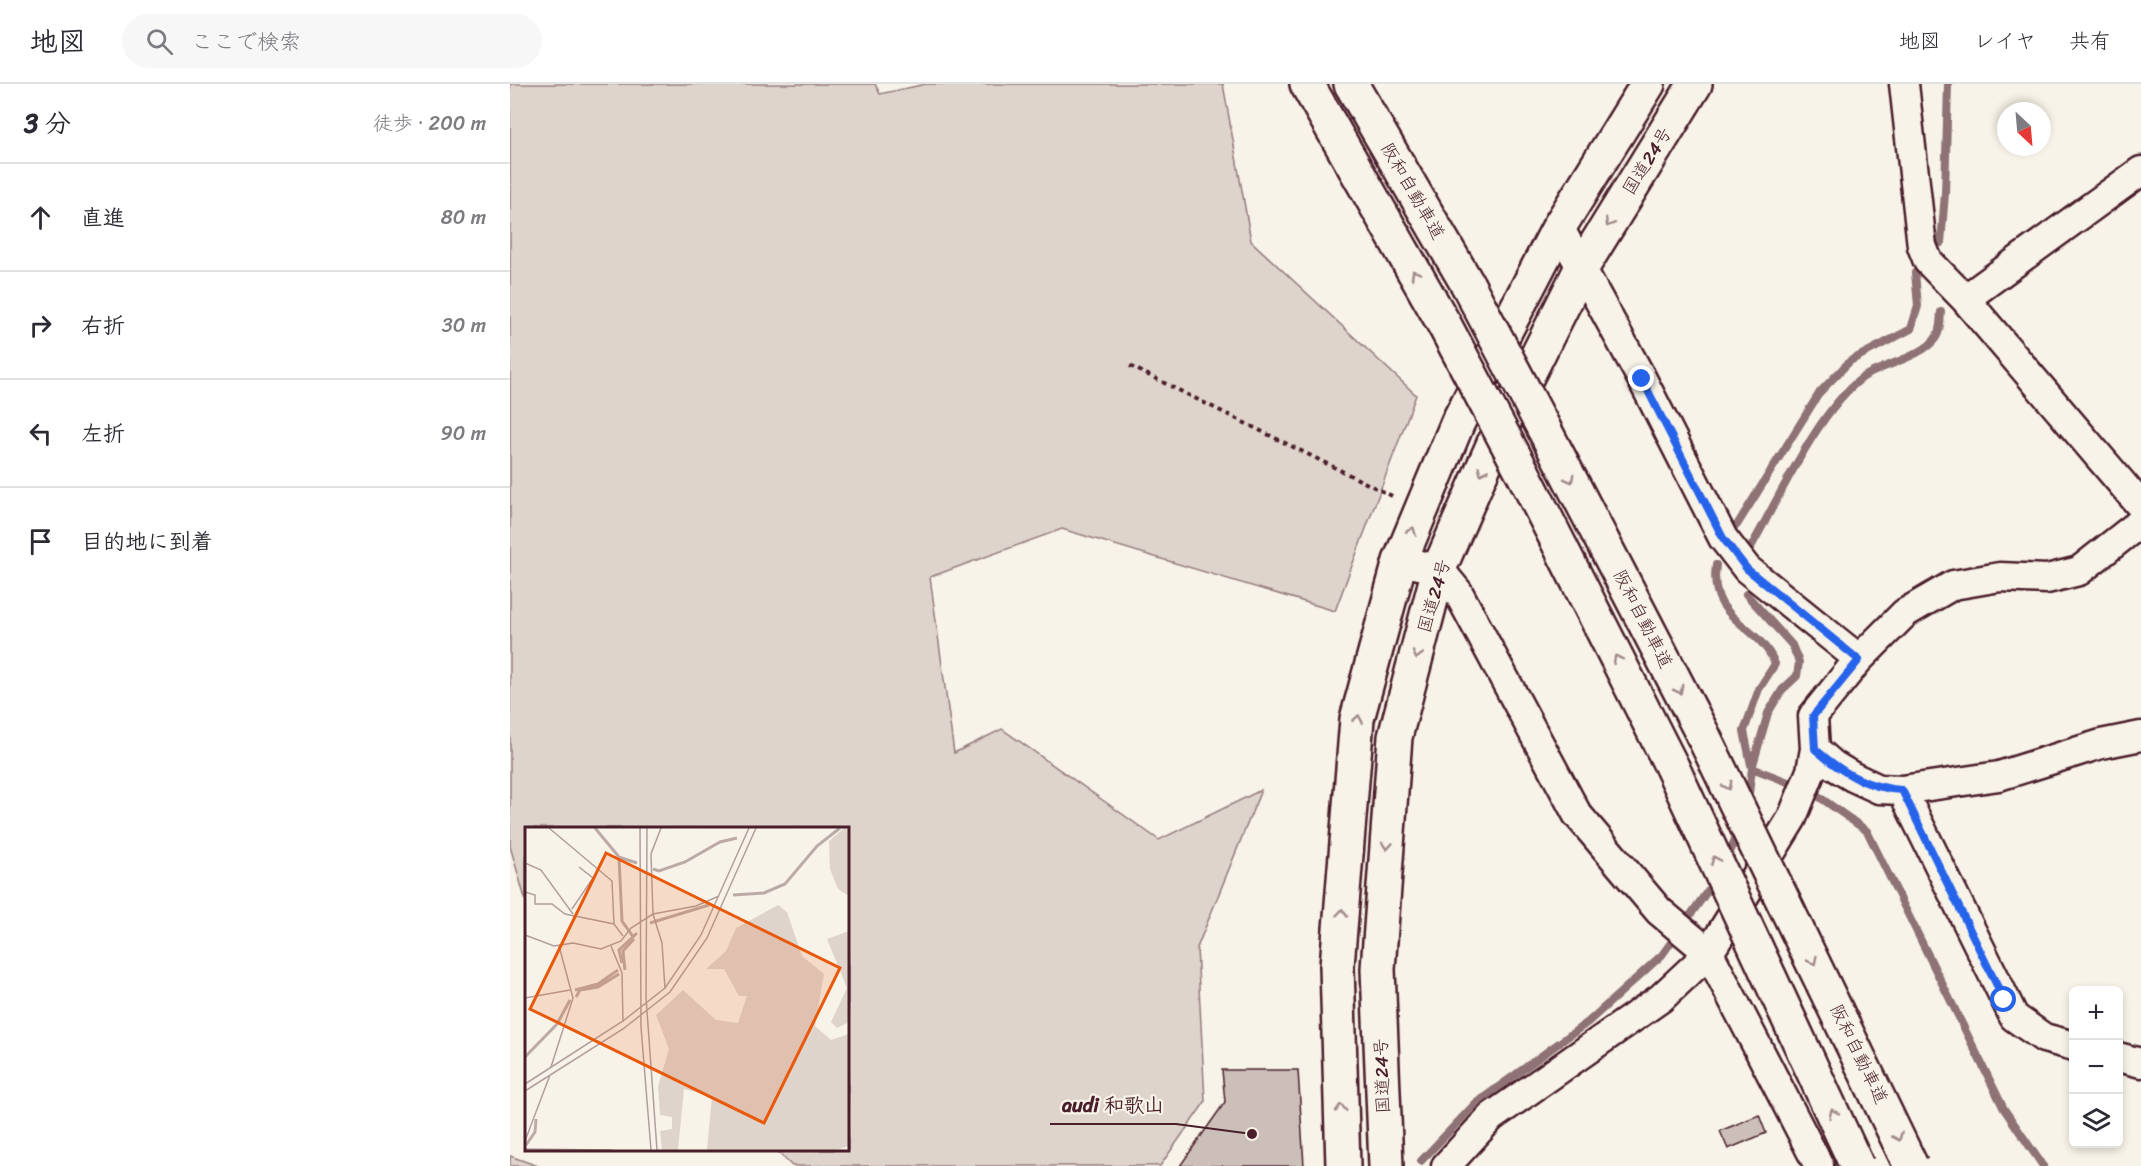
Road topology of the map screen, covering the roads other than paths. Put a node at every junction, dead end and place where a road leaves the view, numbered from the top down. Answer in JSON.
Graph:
{"nodes":[{"id":1,"x":1307,"y":84,"type":"edge"},
{"id":2,"x":1351,"y":84,"type":"edge"},
{"id":3,"x":1648,"y":84,"type":"edge"},
{"id":4,"x":1695,"y":84,"type":"edge"},
{"id":5,"x":1904,"y":84,"type":"edge"},
{"id":6,"x":2141,"y":171,"type":"edge"},
{"id":7,"x":1559,"y":227,"type":"junction"},
{"id":8,"x":1581,"y":269,"type":"junction"},
{"id":9,"x":1965,"y":299,"type":"junction"},
{"id":10,"x":2141,"y":506,"type":"edge"},
{"id":11,"x":2141,"y":522,"type":"edge"},
{"id":12,"x":1400,"y":561,"type":"junction"},
{"id":13,"x":1439,"y":569,"type":"junction"},
{"id":14,"x":1859,"y":660,"type":"junction"},
{"id":15,"x":2141,"y":736,"type":"edge"},
{"id":16,"x":1813,"y":760,"type":"junction"},
{"id":17,"x":1902,"y":790,"type":"junction"},
{"id":18,"x":1703,"y":948,"type":"junction"},
{"id":19,"x":2069,"y":1045,"type":"edge"},
{"id":20,"x":2123,"y":1058,"type":"edge"},
{"id":21,"x":2141,"y":1063,"type":"edge"},
{"id":22,"x":1343,"y":1166,"type":"edge"},
{"id":23,"x":1386,"y":1166,"type":"edge"},
{"id":24,"x":1446,"y":1166,"type":"edge"},
{"id":25,"x":1819,"y":1166,"type":"edge"},
{"id":26,"x":1857,"y":1166,"type":"edge"},
{"id":27,"x":1911,"y":1166,"type":"edge"}],
"edges":[{"from":26,"to":1,"type":"highway","one_way":true,"bridge":true},
{"from":2,"to":27,"type":"highway","name":"阪和自動車道","one_way":true,"bridge":true},
{"from":3,"to":7,"type":"highway"},
{"from":4,"to":8,"type":"highway","name":"国道24号","one_way":true},
{"from":5,"to":9,"type":"street"},
{"from":6,"to":9,"type":"street"},
{"from":7,"to":8,"type":"street"},
{"from":12,"to":7,"type":"highway","one_way":true},
{"from":8,"to":13,"type":"highway","name":"国道24号","one_way":true},
{"from":8,"to":14,"type":"street"},
{"from":9,"to":10,"type":"street"},
{"from":11,"to":14,"type":"street"},
{"from":12,"to":13,"type":"street"},
{"from":22,"to":12,"type":"highway","one_way":true},
{"from":13,"to":18,"type":"street"},
{"from":13,"to":23,"type":"highway","name":"国道24号","one_way":true},
{"from":14,"to":16,"type":"street"},
{"from":15,"to":17,"type":"street"},
{"from":16,"to":17,"type":"street"},
{"from":16,"to":18,"type":"street"},
{"from":17,"to":19,"type":"street"},
{"from":18,"to":24,"type":"street"},
{"from":18,"to":25,"type":"street"},
{"from":20,"to":21,"type":"street"}]}
